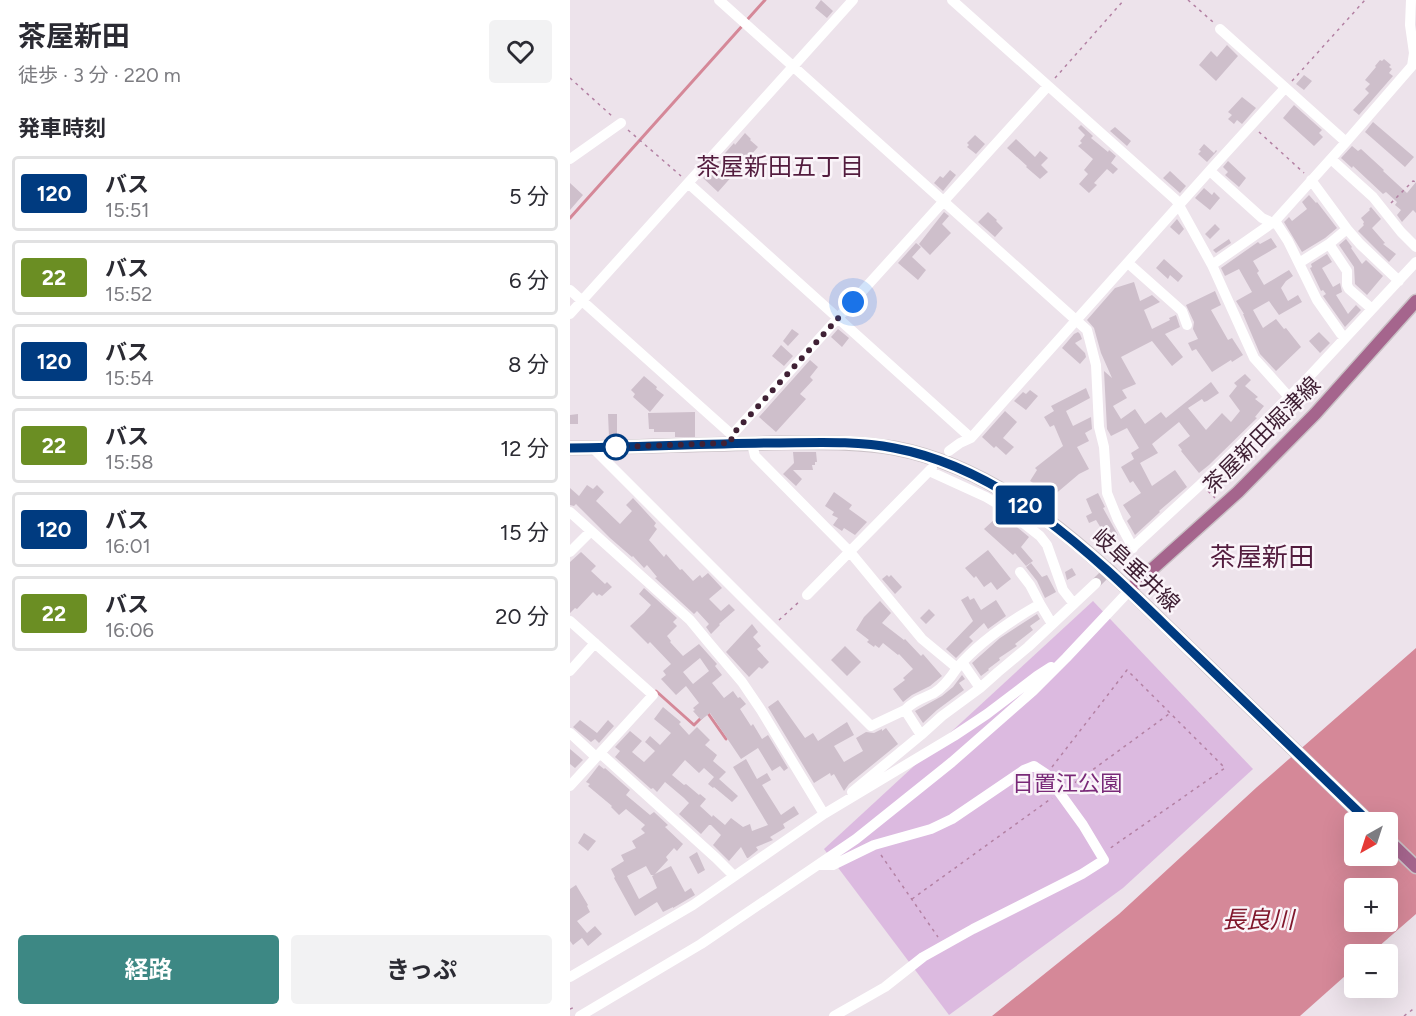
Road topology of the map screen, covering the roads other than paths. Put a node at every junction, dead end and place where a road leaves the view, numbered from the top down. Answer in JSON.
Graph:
{"nodes":[{"id":1,"x":719,"y":0,"type":"edge"},
{"id":2,"x":853,"y":0,"type":"edge"},
{"id":3,"x":952,"y":0,"type":"edge"},
{"id":4,"x":1411,"y":0,"type":"edge"},
{"id":5,"x":1220,"y":29,"type":"road end"},
{"id":6,"x":793,"y":66,"type":"junction"},
{"id":7,"x":1048,"y":86,"type":"junction"},
{"id":8,"x":1286,"y":88,"type":"junction"},
{"id":9,"x":621,"y":123,"type":"road end"},
{"id":10,"x":1346,"y":142,"type":"junction"},
{"id":11,"x":570,"y":159,"type":"edge"},
{"id":12,"x":1331,"y":159,"type":"junction"},
{"id":13,"x":1210,"y":171,"type":"junction"},
{"id":14,"x":1311,"y":180,"type":"junction"},
{"id":15,"x":688,"y":183,"type":"junction"},
{"id":16,"x":943,"y":201,"type":"junction"},
{"id":17,"x":1180,"y":205,"type":"junction"},
{"id":18,"x":1274,"y":222,"type":"junction"},
{"id":19,"x":1347,"y":229,"type":"junction"},
{"id":20,"x":1329,"y":244,"type":"junction"},
{"id":21,"x":1416,"y":247,"type":"edge"},
{"id":22,"x":1416,"y":262,"type":"edge"},
{"id":23,"x":1128,"y":263,"type":"junction"},
{"id":24,"x":1299,"y":263,"type":"junction"},
{"id":25,"x":1212,"y":265,"type":"junction"},
{"id":26,"x":1399,"y":281,"type":"junction"},
{"id":27,"x":570,"y":290,"type":"edge"},
{"id":28,"x":582,"y":300,"type":"junction"},
{"id":29,"x":1416,"y":302,"type":"edge"},
{"id":30,"x":1372,"y":309,"type":"junction"},
{"id":31,"x":570,"y":314,"type":"edge"},
{"id":32,"x":838,"y":318,"type":"junction"},
{"id":33,"x":1077,"y":321,"type":"junction"},
{"id":34,"x":1187,"y":325,"type":"dead end"},
{"id":35,"x":1346,"y":338,"type":"junction"},
{"id":36,"x":1289,"y":397,"type":"junction"},
{"id":37,"x":971,"y":438,"type":"junction"},
{"id":38,"x":732,"y":439,"type":"junction"},
{"id":39,"x":752,"y":444,"type":"junction"},
{"id":40,"x":570,"y":448,"type":"edge"},
{"id":41,"x":593,"y":448,"type":"junction"},
{"id":42,"x":949,"y":451,"type":"dead end"},
{"id":43,"x":570,"y":512,"type":"edge"},
{"id":44,"x":591,"y":531,"type":"junction"},
{"id":45,"x":1133,"y":548,"type":"junction"},
{"id":46,"x":570,"y":552,"type":"edge"},
{"id":47,"x":850,"y":552,"type":"junction"},
{"id":48,"x":1121,"y":558,"type":"tunnel mouth"},
{"id":49,"x":1020,"y":572,"type":"dead end"},
{"id":50,"x":1096,"y":583,"type":"tunnel mouth"},
{"id":51,"x":1132,"y":594,"type":"junction"},
{"id":52,"x":807,"y":595,"type":"road end"},
{"id":53,"x":1040,"y":604,"type":"junction"},
{"id":54,"x":1074,"y":604,"type":"junction"},
{"id":55,"x":570,"y":621,"type":"edge"},
{"id":56,"x":1052,"y":624,"type":"junction"},
{"id":57,"x":595,"y":643,"type":"junction"},
{"id":58,"x":1066,"y":658,"type":"junction"},
{"id":59,"x":960,"y":665,"type":"junction"},
{"id":60,"x":570,"y":671,"type":"edge"},
{"id":61,"x":980,"y":688,"type":"junction"},
{"id":62,"x":904,"y":710,"type":"junction"},
{"id":63,"x":570,"y":733,"type":"edge"},
{"id":64,"x":921,"y":735,"type":"junction"},
{"id":65,"x":598,"y":755,"type":"junction"},
{"id":66,"x":572,"y":780,"type":"edge"},
{"id":67,"x":845,"y":801,"type":"junction"},
{"id":68,"x":1359,"y":812,"type":"edge"},
{"id":69,"x":824,"y":814,"type":"junction"},
{"id":70,"x":1398,"y":850,"type":"edge"},
{"id":71,"x":817,"y":865,"type":"junction"},
{"id":72,"x":1416,"y":867,"type":"edge"},
{"id":73,"x":734,"y":876,"type":"junction"},
{"id":74,"x":570,"y":977,"type":"edge"},
{"id":75,"x":580,"y":1016,"type":"edge"},
{"id":76,"x":834,"y":1016,"type":"edge"}],
"edges":[{"from":1,"to":6,"type":"street"},
{"from":2,"to":6,"type":"street"},
{"from":3,"to":7,"type":"street"},
{"from":4,"to":10,"type":"street"},
{"from":5,"to":8,"type":"street"},
{"from":6,"to":15,"type":"street"},
{"from":6,"to":16,"type":"street"},
{"from":7,"to":16,"type":"street"},
{"from":7,"to":17,"type":"street"},
{"from":8,"to":10,"type":"street"},
{"from":8,"to":13,"type":"street"},
{"from":9,"to":11,"type":"street"},
{"from":10,"to":12,"type":"street"},
{"from":12,"to":14,"type":"street"},
{"from":12,"to":21,"type":"street"},
{"from":13,"to":17,"type":"street"},
{"from":13,"to":18,"type":"street"},
{"from":14,"to":18,"type":"street"},
{"from":14,"to":19,"type":"street"},
{"from":15,"to":28,"type":"street"},
{"from":15,"to":32,"type":"street"},
{"from":16,"to":32,"type":"street"},
{"from":16,"to":33,"type":"street"},
{"from":17,"to":23,"type":"street"},
{"from":17,"to":25,"type":"street"},
{"from":18,"to":24,"type":"street"},
{"from":18,"to":25,"type":"street"},
{"from":19,"to":20,"type":"street"},
{"from":19,"to":26,"type":"street"},
{"from":20,"to":24,"type":"street"},
{"from":20,"to":30,"type":"street"},
{"from":22,"to":26,"type":"street"},
{"from":23,"to":33,"type":"street"},
{"from":23,"to":34,"type":"street"},
{"from":24,"to":35,"type":"street"},
{"from":25,"to":36,"type":"street"},
{"from":26,"to":30,"type":"street"},
{"from":27,"to":28,"type":"street"},
{"from":28,"to":31,"type":"street"},
{"from":28,"to":38,"type":"street"},
{"from":29,"to":51,"type":"main road","name":"茶屋新田堀津線"},
{"from":30,"to":35,"type":"street"},
{"from":32,"to":37,"type":"street"},
{"from":32,"to":38,"type":"street"},
{"from":33,"to":37,"type":"street"},
{"from":33,"to":45,"type":"street"},
{"from":35,"to":36,"type":"street"},
{"from":36,"to":45,"type":"street"},
{"from":37,"to":42,"type":"street"},
{"from":38,"to":39,"type":"main road","name":"岐阜垂井線"},
{"from":38,"to":41,"type":"main road","name":"岐阜垂井線"},
{"from":39,"to":47,"type":"street"},
{"from":39,"to":51,"type":"main road","name":"岐阜垂井線"},
{"from":40,"to":41,"type":"main road","name":"岐阜垂井線"},
{"from":41,"to":62,"type":"street"},
{"from":43,"to":44,"type":"street"},
{"from":44,"to":46,"type":"street"},
{"from":44,"to":69,"type":"street"},
{"from":45,"to":48,"type":"street"},
{"from":47,"to":52,"type":"street"},
{"from":47,"to":54,"type":"street"},
{"from":47,"to":59,"type":"street"},
{"from":49,"to":53,"type":"street"},
{"from":50,"to":54,"type":"street"},
{"from":51,"to":58,"type":"street"},
{"from":51,"to":68,"type":"main road","name":"岐阜垂井線"},
{"from":53,"to":56,"type":"street"},
{"from":53,"to":59,"type":"street"},
{"from":54,"to":56,"type":"street"},
{"from":55,"to":57,"type":"street"},
{"from":56,"to":61,"type":"street"},
{"from":57,"to":60,"type":"street"},
{"from":57,"to":65,"type":"street"},
{"from":58,"to":67,"type":"street"},
{"from":58,"to":71,"type":"street"},
{"from":59,"to":61,"type":"street"},
{"from":59,"to":62,"type":"street"},
{"from":61,"to":64,"type":"street"},
{"from":62,"to":64,"type":"street"},
{"from":63,"to":65,"type":"street"},
{"from":64,"to":67,"type":"street"},
{"from":65,"to":66,"type":"street"},
{"from":65,"to":73,"type":"street"},
{"from":67,"to":69,"type":"street"},
{"from":69,"to":73,"type":"street"},
{"from":70,"to":72,"type":"main road"},
{"from":71,"to":75,"type":"street"},
{"from":71,"to":76,"type":"street"},
{"from":73,"to":74,"type":"street"}]}
